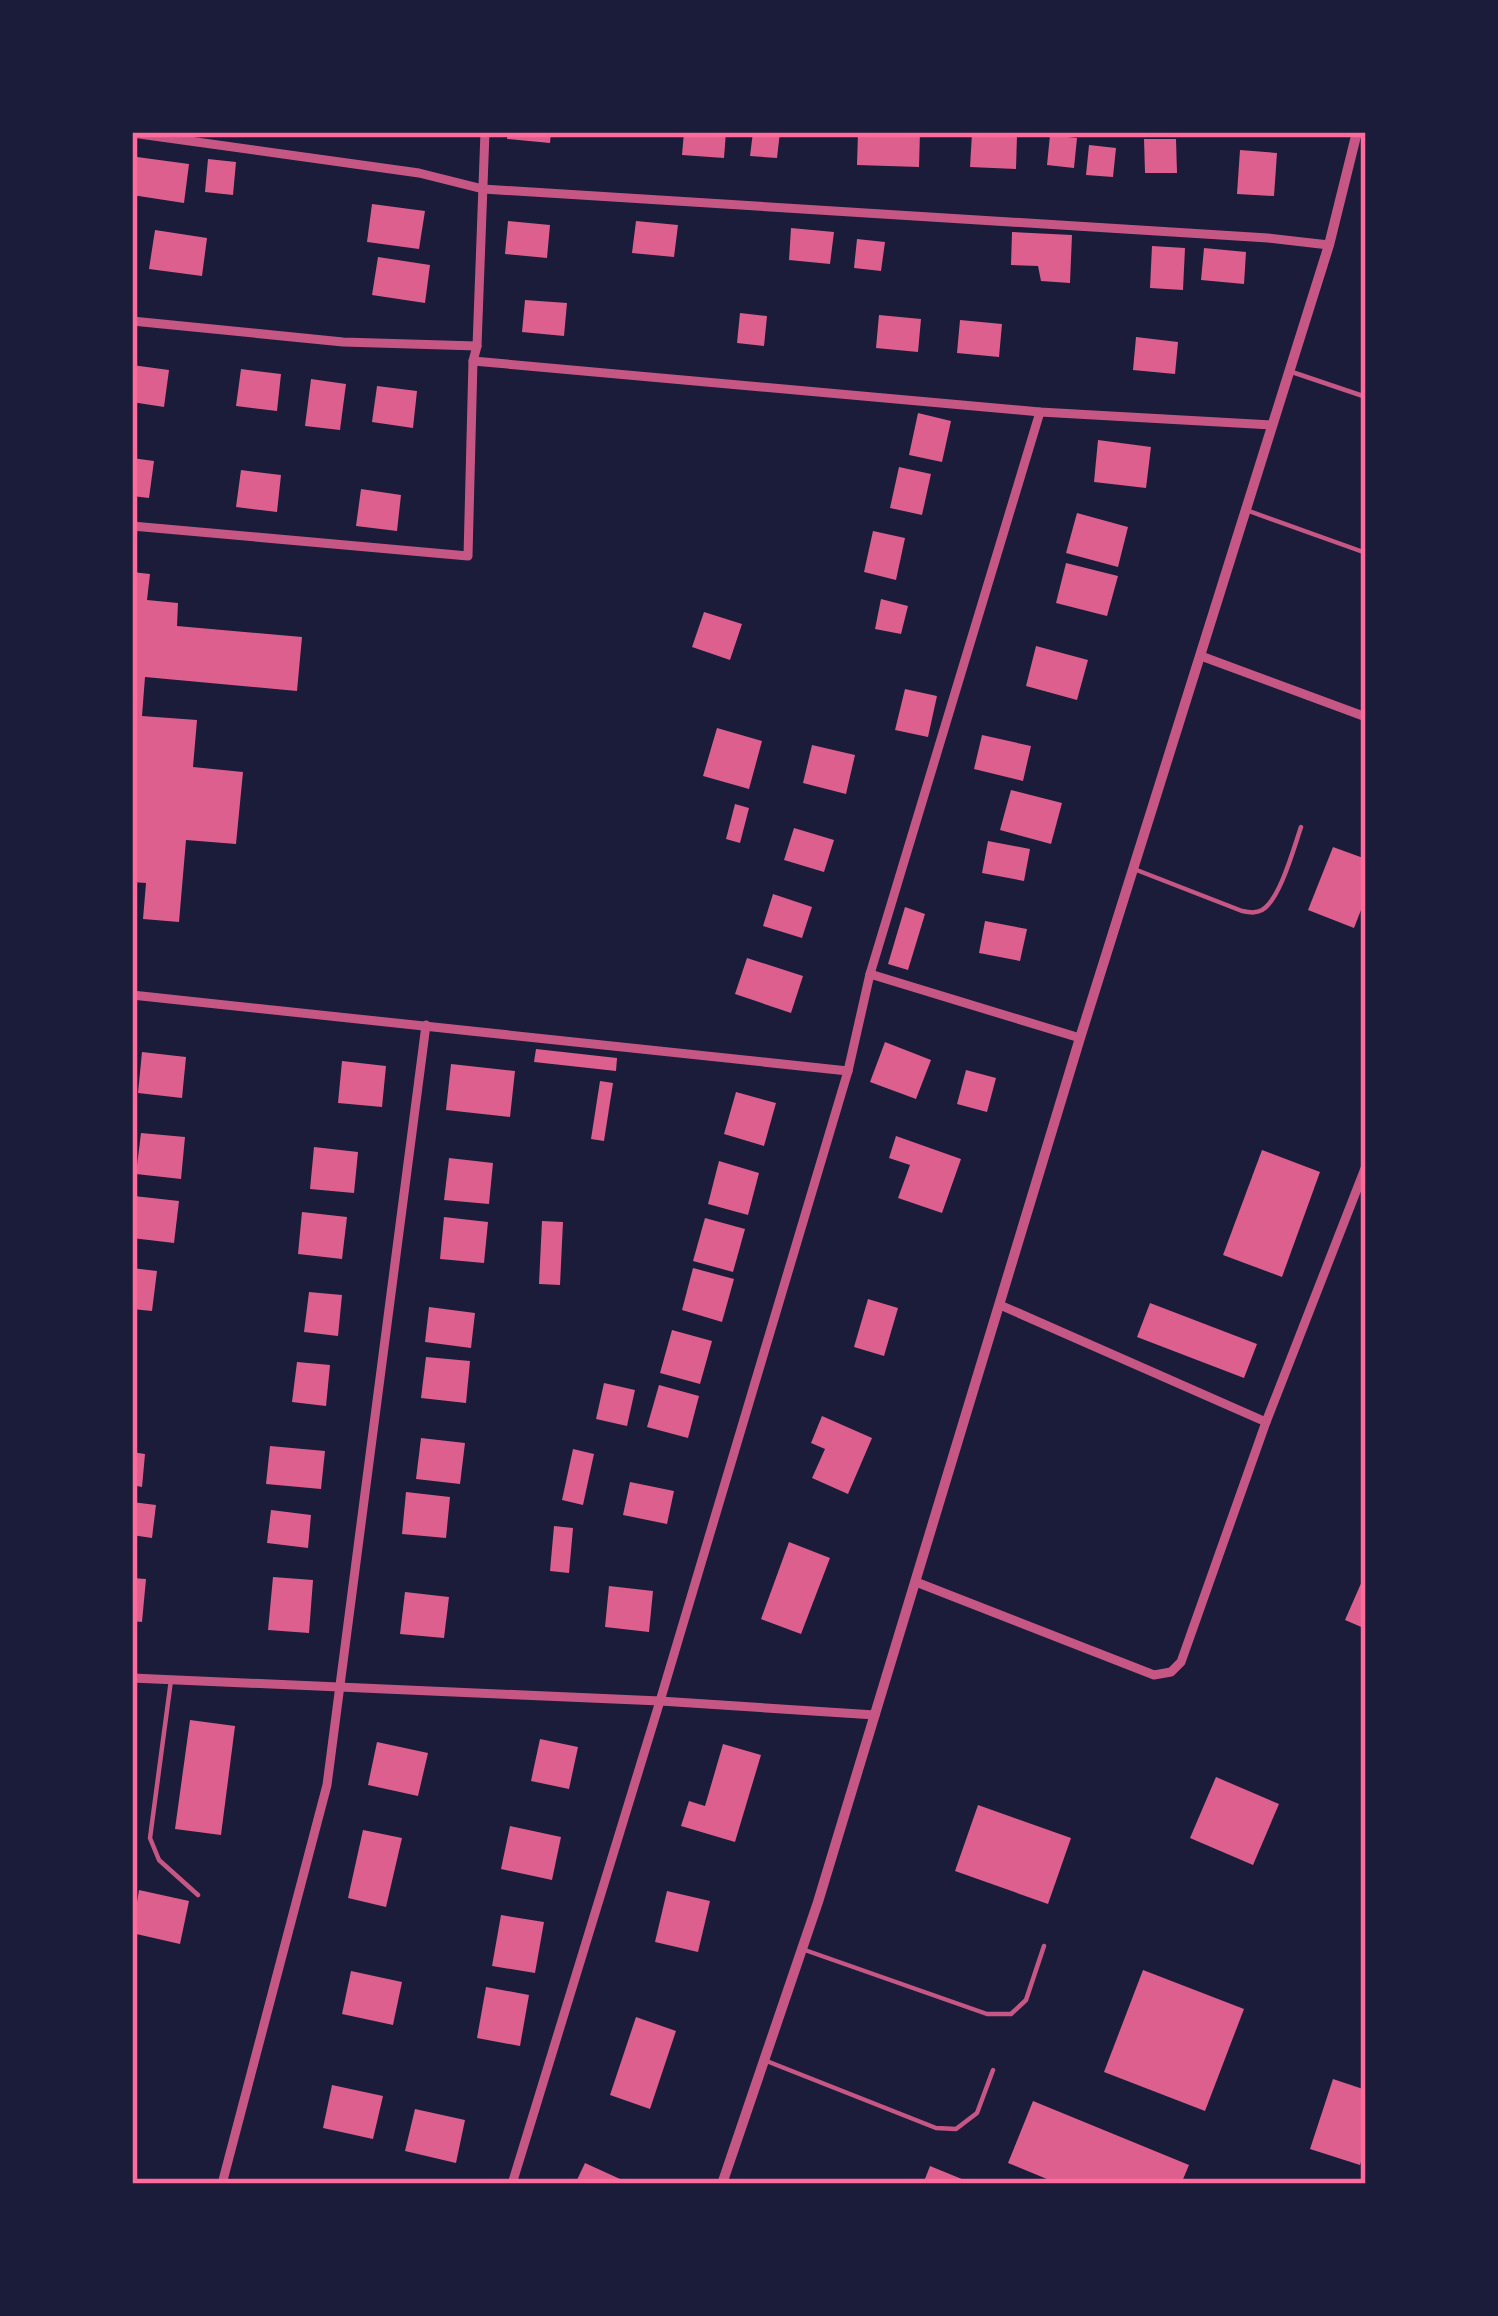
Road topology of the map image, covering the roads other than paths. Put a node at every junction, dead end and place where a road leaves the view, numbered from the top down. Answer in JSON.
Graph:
{"nodes":[{"id":1,"x":485,"y":132,"type":"edge"},
{"id":2,"x":1358,"y":132,"type":"edge"},
{"id":3,"x":132,"y":133,"type":"edge"},
{"id":4,"x":483,"y":189,"type":"junction"},
{"id":5,"x":1329,"y":245,"type":"junction"},
{"id":6,"x":132,"y":321,"type":"edge"},
{"id":7,"x":477,"y":346,"type":"junction"},
{"id":8,"x":473,"y":361,"type":"junction"},
{"id":9,"x":1289,"y":371,"type":"junction"},
{"id":10,"x":1366,"y":397,"type":"edge"},
{"id":11,"x":1040,"y":412,"type":"junction"},
{"id":12,"x":1272,"y":425,"type":"junction"},
{"id":13,"x":1246,"y":510,"type":"junction"},
{"id":14,"x":132,"y":526,"type":"edge"},
{"id":15,"x":1366,"y":554,"type":"edge"},
{"id":16,"x":1201,"y":656,"type":"junction"},
{"id":17,"x":1366,"y":717,"type":"edge"},
{"id":18,"x":1301,"y":827,"type":"dead end"},
{"id":19,"x":1133,"y":869,"type":"junction"},
{"id":20,"x":870,"y":974,"type":"junction"},
{"id":21,"x":132,"y":995,"type":"edge"},
{"id":22,"x":426,"y":1024,"type":"junction"},
{"id":23,"x":1081,"y":1038,"type":"junction"},
{"id":24,"x":848,"y":1072,"type":"junction"},
{"id":25,"x":1366,"y":1166,"type":"edge"},
{"id":26,"x":1000,"y":1305,"type":"junction"},
{"id":27,"x":1266,"y":1422,"type":"junction"},
{"id":28,"x":916,"y":1582,"type":"junction"},
{"id":29,"x":132,"y":1678,"type":"edge"},
{"id":30,"x":171,"y":1680,"type":"junction"},
{"id":31,"x":339,"y":1689,"type":"junction"},
{"id":32,"x":660,"y":1701,"type":"junction"},
{"id":33,"x":875,"y":1715,"type":"junction"},
{"id":34,"x":198,"y":1895,"type":"dead end"},
{"id":35,"x":1044,"y":1946,"type":"dead end"},
{"id":36,"x":802,"y":1949,"type":"junction"},
{"id":37,"x":764,"y":2060,"type":"junction"},
{"id":38,"x":993,"y":2070,"type":"dead end"},
{"id":39,"x":223,"y":2184,"type":"edge"},
{"id":40,"x":512,"y":2184,"type":"edge"},
{"id":41,"x":722,"y":2184,"type":"edge"}],
"edges":[{"from":1,"to":4,"type":"street"},
{"from":2,"to":5,"type":"street"},
{"from":3,"to":4,"type":"street"},
{"from":4,"to":5,"type":"street"},
{"from":4,"to":7,"type":"street"},
{"from":5,"to":9,"type":"street"},
{"from":6,"to":7,"type":"street"},
{"from":7,"to":8,"type":"street"},
{"from":8,"to":11,"type":"street"},
{"from":8,"to":14,"type":"street"},
{"from":9,"to":10,"type":"lane"},
{"from":9,"to":12,"type":"street"},
{"from":11,"to":12,"type":"street"},
{"from":11,"to":20,"type":"street"},
{"from":12,"to":13,"type":"street"},
{"from":13,"to":15,"type":"lane"},
{"from":13,"to":16,"type":"street"},
{"from":16,"to":17,"type":"street"},
{"from":16,"to":19,"type":"street"},
{"from":18,"to":19,"type":"lane"},
{"from":19,"to":23,"type":"street"},
{"from":20,"to":23,"type":"street"},
{"from":20,"to":24,"type":"street"},
{"from":21,"to":22,"type":"street"},
{"from":22,"to":24,"type":"street"},
{"from":22,"to":31,"type":"street"},
{"from":23,"to":26,"type":"street"},
{"from":24,"to":32,"type":"street"},
{"from":25,"to":27,"type":"street"},
{"from":26,"to":27,"type":"street"},
{"from":26,"to":28,"type":"street"},
{"from":27,"to":28,"type":"street"},
{"from":28,"to":33,"type":"street"},
{"from":29,"to":30,"type":"street"},
{"from":30,"to":31,"type":"street"},
{"from":30,"to":34,"type":"lane"},
{"from":31,"to":32,"type":"street"},
{"from":31,"to":39,"type":"street"},
{"from":32,"to":33,"type":"street"},
{"from":32,"to":40,"type":"street"},
{"from":33,"to":36,"type":"street"},
{"from":35,"to":36,"type":"lane"},
{"from":36,"to":37,"type":"street"},
{"from":37,"to":38,"type":"lane"},
{"from":37,"to":41,"type":"street"}]}
